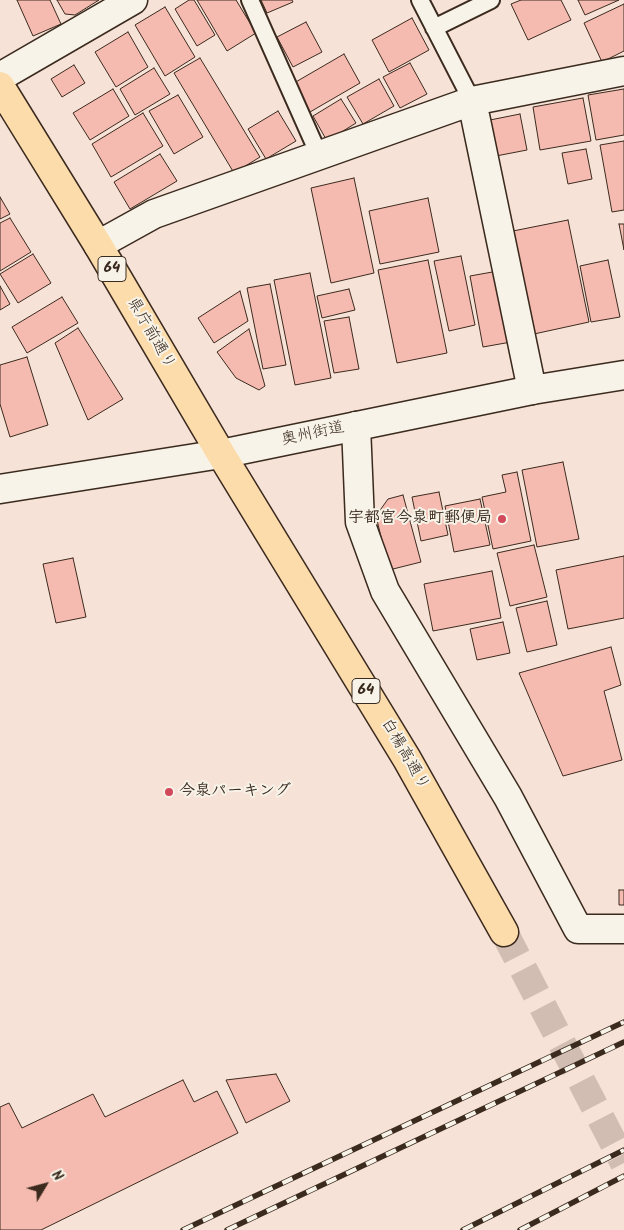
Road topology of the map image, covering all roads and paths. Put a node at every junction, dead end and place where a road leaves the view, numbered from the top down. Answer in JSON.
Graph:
{"nodes":[{"id":1,"x":133,"y":0,"type":"edge"},
{"id":2,"x":250,"y":0,"type":"edge"},
{"id":3,"x":420,"y":0,"type":"edge"},
{"id":4,"x":491,"y":0,"type":"edge"},
{"id":5,"x":434,"y":28,"type":"junction"},
{"id":6,"x":624,"y":71,"type":"edge"},
{"id":7,"x":0,"y":77,"type":"edge"},
{"id":8,"x":0,"y":86,"type":"edge"},
{"id":9,"x":472,"y":101,"type":"junction"},
{"id":10,"x":319,"y":156,"type":"junction"},
{"id":11,"x":98,"y":245,"type":"junction"},
{"id":12,"x":624,"y":374,"type":"edge"},
{"id":13,"x":532,"y":390,"type":"junction"},
{"id":14,"x":356,"y":426,"type":"junction"},
{"id":15,"x":221,"y":454,"type":"junction"},
{"id":16,"x":0,"y":489,"type":"edge"},
{"id":17,"x":624,"y":929,"type":"edge"},
{"id":18,"x":504,"y":932,"type":"tunnel mouth"}],
"edges":[{"from":1,"to":7,"type":"street"},
{"from":2,"to":10,"type":"lane"},
{"from":3,"to":5,"type":"lane"},
{"from":4,"to":5,"type":"lane"},
{"from":5,"to":9,"type":"lane"},
{"from":6,"to":9,"type":"street"},
{"from":8,"to":11,"type":"main road","name":"県庁前通り","number":"64"},
{"from":9,"to":10,"type":"street"},
{"from":9,"to":13,"type":"street"},
{"from":10,"to":11,"type":"street"},
{"from":11,"to":15,"type":"main road","name":"県庁前通り","number":"64"},
{"from":12,"to":13,"type":"street","name":"奥州街道"},
{"from":13,"to":14,"type":"street","name":"奥州街道"},
{"from":14,"to":15,"type":"street","name":"奥州街道"},
{"from":14,"to":17,"type":"street"},
{"from":15,"to":16,"type":"street","name":"奥州街道"},
{"from":15,"to":18,"type":"main road","name":"白楊高通り","number":"64"}]}
